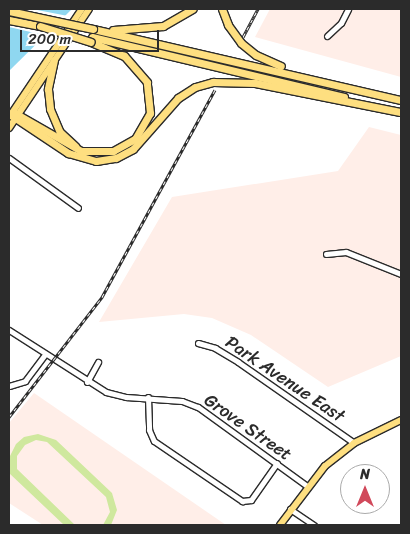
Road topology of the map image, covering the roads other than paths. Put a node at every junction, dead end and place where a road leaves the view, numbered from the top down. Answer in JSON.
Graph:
{"nodes":[{"id":1,"x":82,"y":9,"type":"edge"},
{"id":2,"x":88,"y":9,"type":"edge"},
{"id":3,"x":192,"y":9,"type":"edge"},
{"id":4,"x":222,"y":9,"type":"edge"},
{"id":5,"x":348,"y":9,"type":"edge"},
{"id":6,"x":9,"y":12,"type":"edge"},
{"id":7,"x":9,"y":20,"type":"edge"},
{"id":8,"x":92,"y":36,"type":"junction"},
{"id":9,"x":327,"y":36,"type":"dead end"},
{"id":10,"x":54,"y":60,"type":"junction"},
{"id":11,"x":322,"y":79,"type":"junction"},
{"id":12,"x":401,"y":100,"type":"edge"},
{"id":13,"x":401,"y":113,"type":"edge"},
{"id":14,"x":13,"y":115,"type":"edge"},
{"id":15,"x":9,"y":128,"type":"edge"},
{"id":16,"x":94,"y":153,"type":"junction"},
{"id":17,"x":9,"y":158,"type":"edge"},
{"id":18,"x":78,"y":208,"type":"dead end"},
{"id":19,"x":326,"y":254,"type":"dead end"},
{"id":20,"x":401,"y":274,"type":"edge"},
{"id":21,"x":9,"y":330,"type":"edge"},
{"id":22,"x":198,"y":343,"type":"dead end"},
{"id":23,"x":45,"y":354,"type":"junction"},
{"id":24,"x":98,"y":362,"type":"dead end"},
{"id":25,"x":87,"y":382,"type":"junction"},
{"id":26,"x":9,"y":386,"type":"edge"},
{"id":27,"x":148,"y":398,"type":"junction"},
{"id":28,"x":401,"y":420,"type":"edge"},
{"id":29,"x":354,"y":443,"type":"junction"},
{"id":30,"x":277,"y":463,"type":"junction"},
{"id":31,"x":307,"y":486,"type":"junction"},
{"id":32,"x":290,"y":509,"type":"junction"},
{"id":33,"x":280,"y":525,"type":"edge"},
{"id":34,"x":314,"y":525,"type":"edge"}],
"edges":[{"from":1,"to":14,"type":"main road"},
{"from":2,"to":10,"type":"main road"},
{"from":3,"to":8,"type":"highway"},
{"from":4,"to":11,"type":"highway"},
{"from":5,"to":9,"type":"street"},
{"from":6,"to":8,"type":"highway","bridge":true},
{"from":7,"to":8,"type":"highway","bridge":true},
{"from":8,"to":11,"type":"highway"},
{"from":8,"to":13,"type":"highway"},
{"from":8,"to":16,"type":"highway"},
{"from":10,"to":14,"type":"main road"},
{"from":10,"to":16,"type":"highway"},
{"from":11,"to":12,"type":"highway"},
{"from":13,"to":14,"type":"highway"},
{"from":14,"to":15,"type":"main road"},
{"from":14,"to":16,"type":"highway"},
{"from":17,"to":18,"type":"street"},
{"from":19,"to":20,"type":"street"},
{"from":21,"to":23,"type":"street","name":"Grove Street"},
{"from":22,"to":29,"type":"street","name":"Park Avenue East"},
{"from":23,"to":25,"type":"street","name":"Grove Street"},
{"from":23,"to":26,"type":"street"},
{"from":24,"to":25,"type":"street"},
{"from":25,"to":27,"type":"street","name":"Grove Street"},
{"from":27,"to":30,"type":"street","name":"Grove Street"},
{"from":27,"to":30,"type":"street"},
{"from":28,"to":29,"type":"main road"},
{"from":29,"to":31,"type":"main road"},
{"from":30,"to":31,"type":"street","name":"Grove Street"},
{"from":31,"to":32,"type":"main road"},
{"from":32,"to":33,"type":"main road"},
{"from":32,"to":34,"type":"street"}]}
